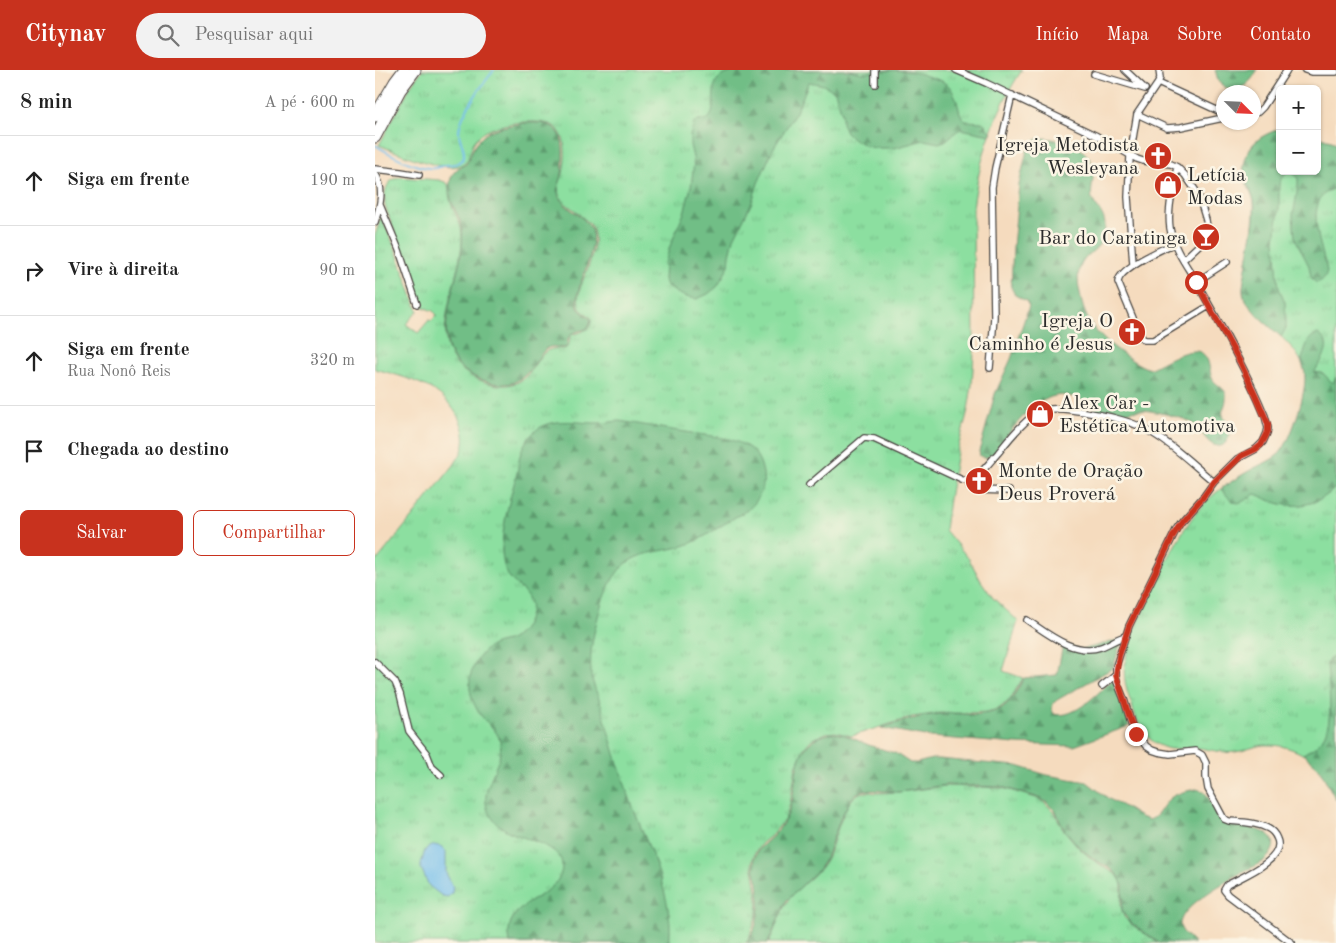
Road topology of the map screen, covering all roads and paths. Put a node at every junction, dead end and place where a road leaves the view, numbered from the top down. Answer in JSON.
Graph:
{"nodes":[{"id":1,"x":404,"y":70,"type":"edge"},
{"id":2,"x":415,"y":70,"type":"edge"},
{"id":3,"x":875,"y":70,"type":"edge"},
{"id":4,"x":956,"y":70,"type":"edge"},
{"id":5,"x":1125,"y":70,"type":"edge"},
{"id":6,"x":1159,"y":70,"type":"edge"},
{"id":7,"x":1287,"y":70,"type":"edge"},
{"id":8,"x":1305,"y":70,"type":"edge"},
{"id":9,"x":1336,"y":72,"type":"edge"},
{"id":10,"x":1094,"y":74,"type":"dead end"},
{"id":11,"x":1158,"y":83,"type":"junction"},
{"id":12,"x":875,"y":84,"type":"dead end"},
{"id":13,"x":1145,"y":89,"type":"junction"},
{"id":14,"x":1152,"y":93,"type":"junction"},
{"id":15,"x":1012,"y":95,"type":"junction"},
{"id":16,"x":1261,"y":109,"type":"edge"},
{"id":17,"x":381,"y":110,"type":"edge"},
{"id":18,"x":1216,"y":110,"type":"edge"},
{"id":19,"x":1137,"y":114,"type":"junction"},
{"id":20,"x":1216,"y":119,"type":"edge"},
{"id":21,"x":375,"y":137,"type":"edge"},
{"id":22,"x":1130,"y":156,"type":"junction"},
{"id":23,"x":1177,"y":167,"type":"junction"},
{"id":24,"x":375,"y":171,"type":"edge"},
{"id":25,"x":419,"y":175,"type":"dead end"},
{"id":26,"x":380,"y":205,"type":"junction"},
{"id":27,"x":375,"y":222,"type":"edge"},
{"id":28,"x":1175,"y":243,"type":"junction"},
{"id":29,"x":1183,"y":260,"type":"junction"},
{"id":30,"x":1227,"y":262,"type":"dead end"},
{"id":31,"x":1133,"y":264,"type":"junction"},
{"id":32,"x":1196,"y":282,"type":"junction"},
{"id":33,"x":417,"y":304,"type":"dead end"},
{"id":34,"x":1209,"y":306,"type":"junction"},
{"id":35,"x":990,"y":368,"type":"dead end"},
{"id":36,"x":967,"y":481,"type":"junction"},
{"id":37,"x":1214,"y":482,"type":"junction"},
{"id":38,"x":809,"y":485,"type":"dead end"},
{"id":39,"x":1009,"y":491,"type":"dead end"},
{"id":40,"x":1027,"y":620,"type":"dead end"},
{"id":41,"x":1126,"y":636,"type":"junction"},
{"id":42,"x":375,"y":662,"type":"edge"},
{"id":43,"x":1116,"y":675,"type":"junction"},
{"id":44,"x":1101,"y":686,"type":"dead end"},
{"id":45,"x":441,"y":775,"type":"dead end"},
{"id":46,"x":1292,"y":943,"type":"edge"}],
"edges":[{"from":1,"to":17,"type":"highway"},
{"from":2,"to":17,"type":"highway"},
{"from":3,"to":12,"type":"street"},
{"from":4,"to":15,"type":"street"},
{"from":5,"to":13,"type":"street"},
{"from":6,"to":11,"type":"street"},
{"from":7,"to":16,"type":"street"},
{"from":8,"to":9,"type":"street"},
{"from":10,"to":13,"type":"street"},
{"from":11,"to":14,"type":"street"},
{"from":11,"to":18,"type":"street"},
{"from":13,"to":14,"type":"street"},
{"from":14,"to":19,"type":"street"},
{"from":15,"to":22,"type":"street"},
{"from":15,"to":35,"type":"street"},
{"from":17,"to":21,"type":"highway"},
{"from":19,"to":20,"type":"street"},
{"from":19,"to":22,"type":"street"},
{"from":22,"to":23,"type":"street"},
{"from":22,"to":31,"type":"street"},
{"from":23,"to":28,"type":"street"},
{"from":23,"to":29,"type":"street"},
{"from":24,"to":25,"type":"street"},
{"from":24,"to":26,"type":"street"},
{"from":26,"to":27,"type":"street"},
{"from":26,"to":33,"type":"street"},
{"from":28,"to":29,"type":"street"},
{"from":28,"to":31,"type":"street"},
{"from":29,"to":32,"type":"street"},
{"from":30,"to":32,"type":"street"},
{"from":31,"to":34,"type":"street"},
{"from":32,"to":34,"type":"street"},
{"from":34,"to":37,"type":"street"},
{"from":36,"to":37,"type":"street"},
{"from":36,"to":38,"type":"street"},
{"from":36,"to":39,"type":"street"},
{"from":37,"to":41,"type":"street"},
{"from":40,"to":41,"type":"street"},
{"from":41,"to":43,"type":"street"},
{"from":42,"to":45,"type":"street"},
{"from":43,"to":44,"type":"street"},
{"from":43,"to":46,"type":"street"}]}
